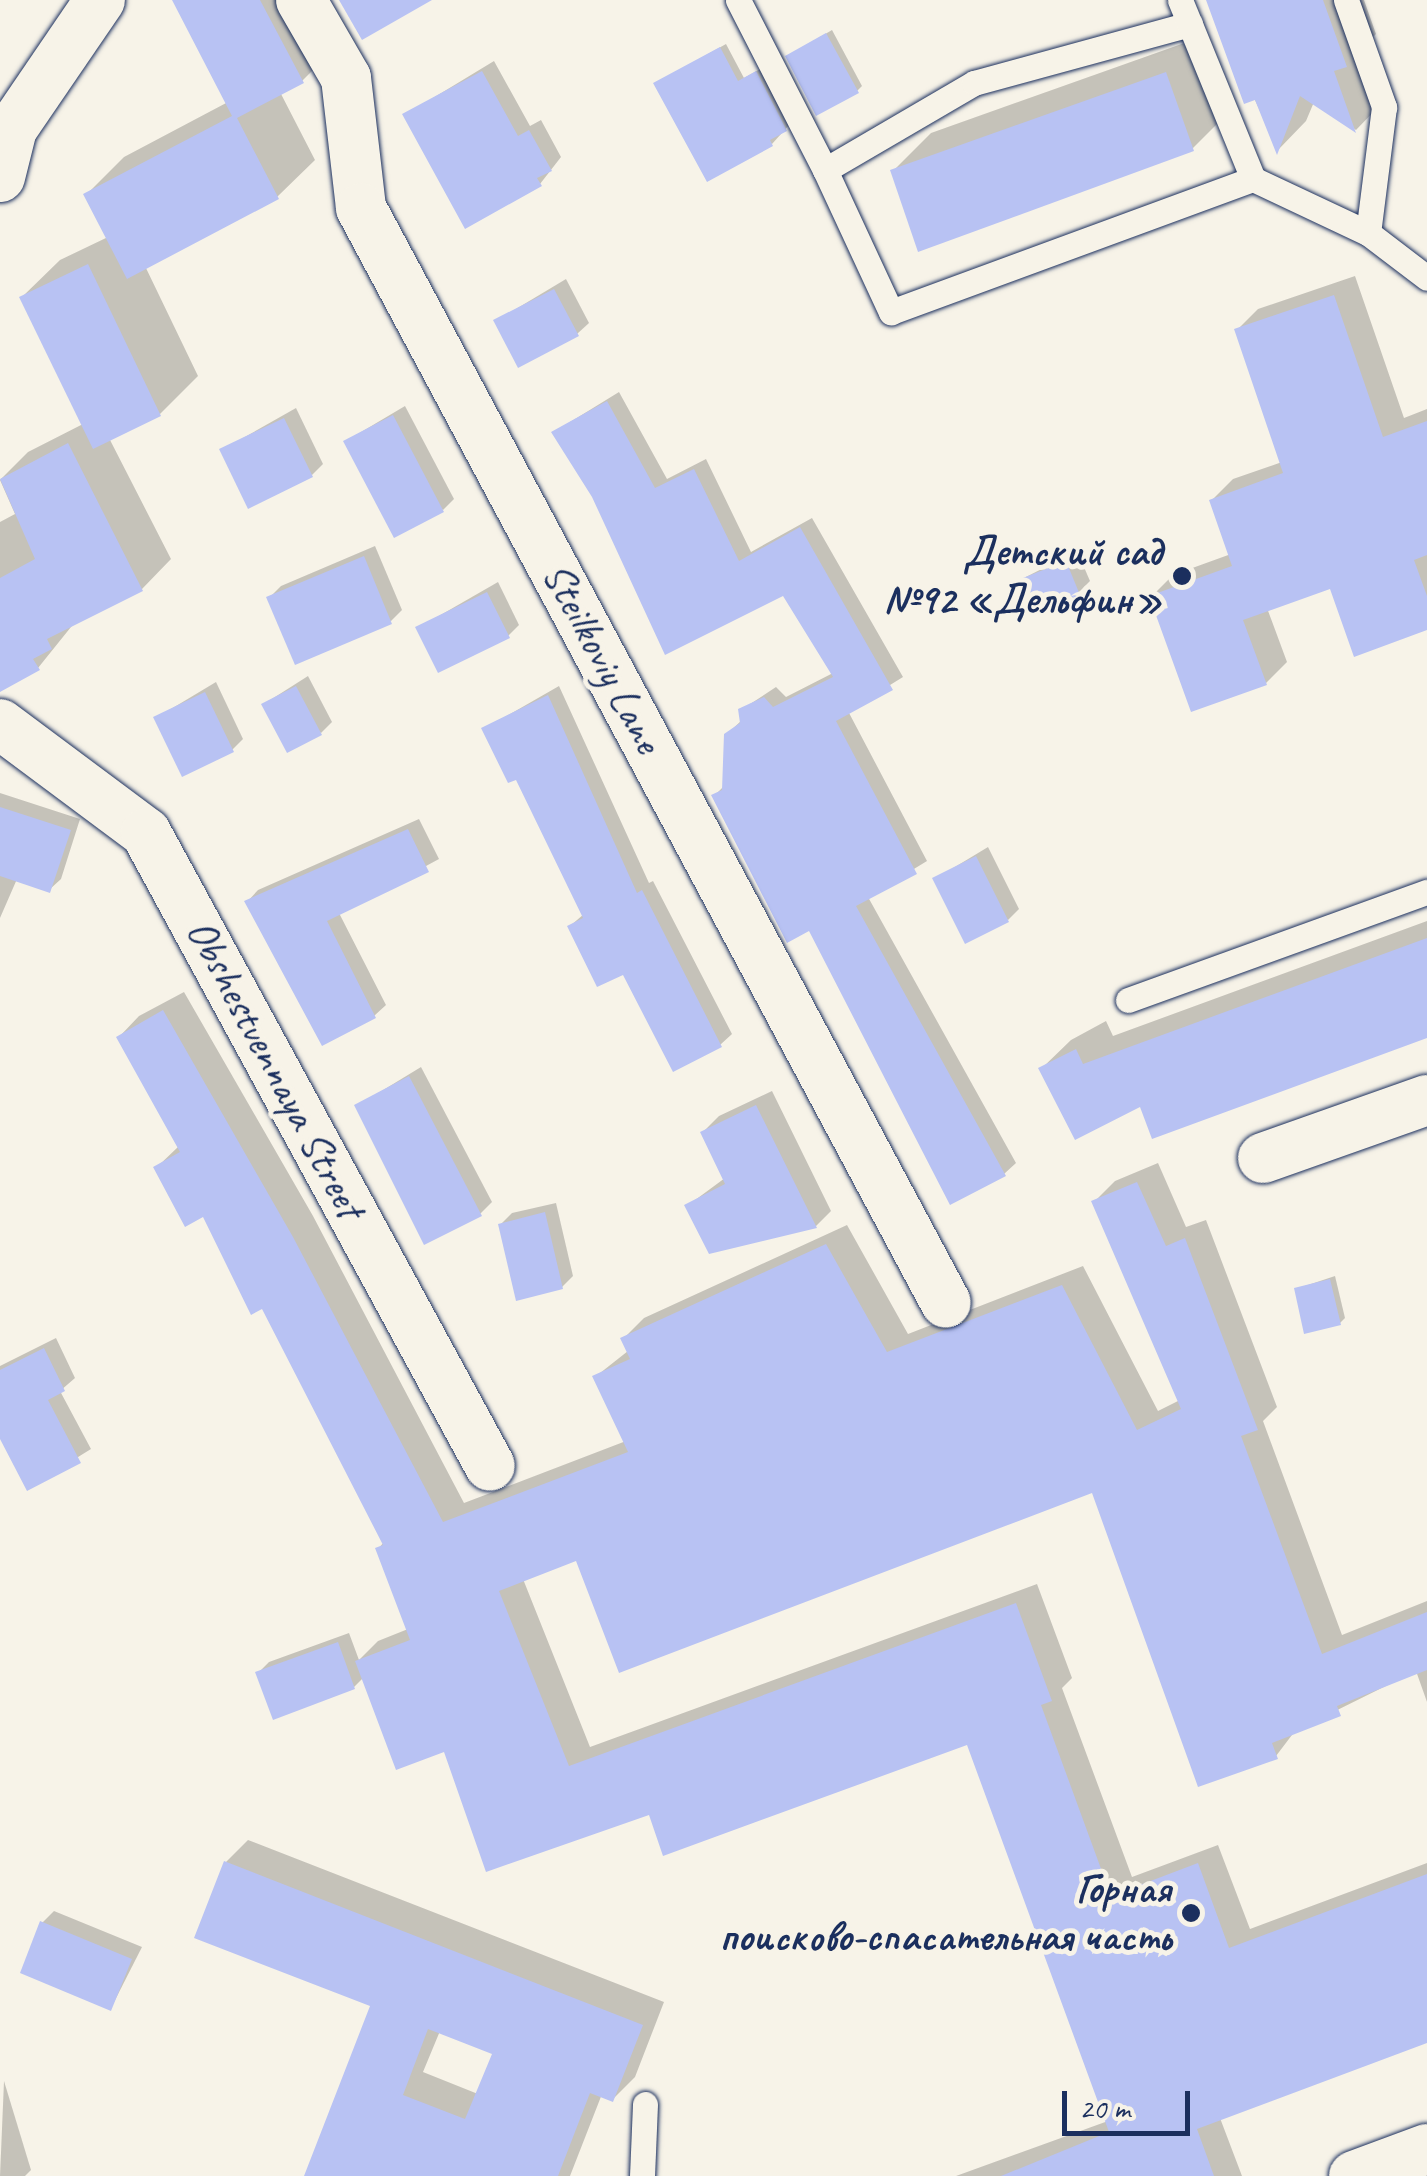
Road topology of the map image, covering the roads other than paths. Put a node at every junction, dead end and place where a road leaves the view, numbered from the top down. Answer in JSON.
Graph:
{"nodes":[{"id":1,"x":100,"y":0,"type":"edge"},
{"id":2,"x":302,"y":0,"type":"edge"},
{"id":3,"x":738,"y":0,"type":"edge"},
{"id":4,"x":1346,"y":0,"type":"edge"},
{"id":5,"x":1185,"y":12,"type":"edge"},
{"id":6,"x":826,"y":170,"type":"junction"},
{"id":7,"x":0,"y":177,"type":"edge"},
{"id":8,"x":1253,"y":179,"type":"junction"},
{"id":9,"x":1368,"y":233,"type":"junction"},
{"id":10,"x":1427,"y":278,"type":"edge"},
{"id":11,"x":0,"y":724,"type":"edge"},
{"id":12,"x":1427,"y":892,"type":"edge"},
{"id":13,"x":1128,"y":1000,"type":"dead end"},
{"id":14,"x":1427,"y":1100,"type":"edge"},
{"id":15,"x":1263,"y":1158,"type":"dead end"},
{"id":16,"x":946,"y":1302,"type":"dead end"},
{"id":17,"x":490,"y":1466,"type":"dead end"},
{"id":18,"x":645,"y":2104,"type":"dead end"},
{"id":19,"x":1427,"y":2149,"type":"edge"},
{"id":20,"x":642,"y":2176,"type":"edge"},
{"id":21,"x":1354,"y":2176,"type":"edge"}],
"edges":[{"from":1,"to":7,"type":"street"},
{"from":2,"to":16,"type":"street","name":"Steilkoviy Lane"},
{"from":3,"to":6,"type":"lane"},
{"from":4,"to":9,"type":"lane"},
{"from":5,"to":6,"type":"lane"},
{"from":5,"to":8,"type":"lane"},
{"from":6,"to":8,"type":"lane"},
{"from":8,"to":9,"type":"lane"},
{"from":9,"to":10,"type":"lane"},
{"from":11,"to":17,"type":"street","name":"Obshestvennaya Street"},
{"from":12,"to":13,"type":"lane"},
{"from":14,"to":15,"type":"street"},
{"from":18,"to":20,"type":"lane"},
{"from":19,"to":21,"type":"street"}]}
